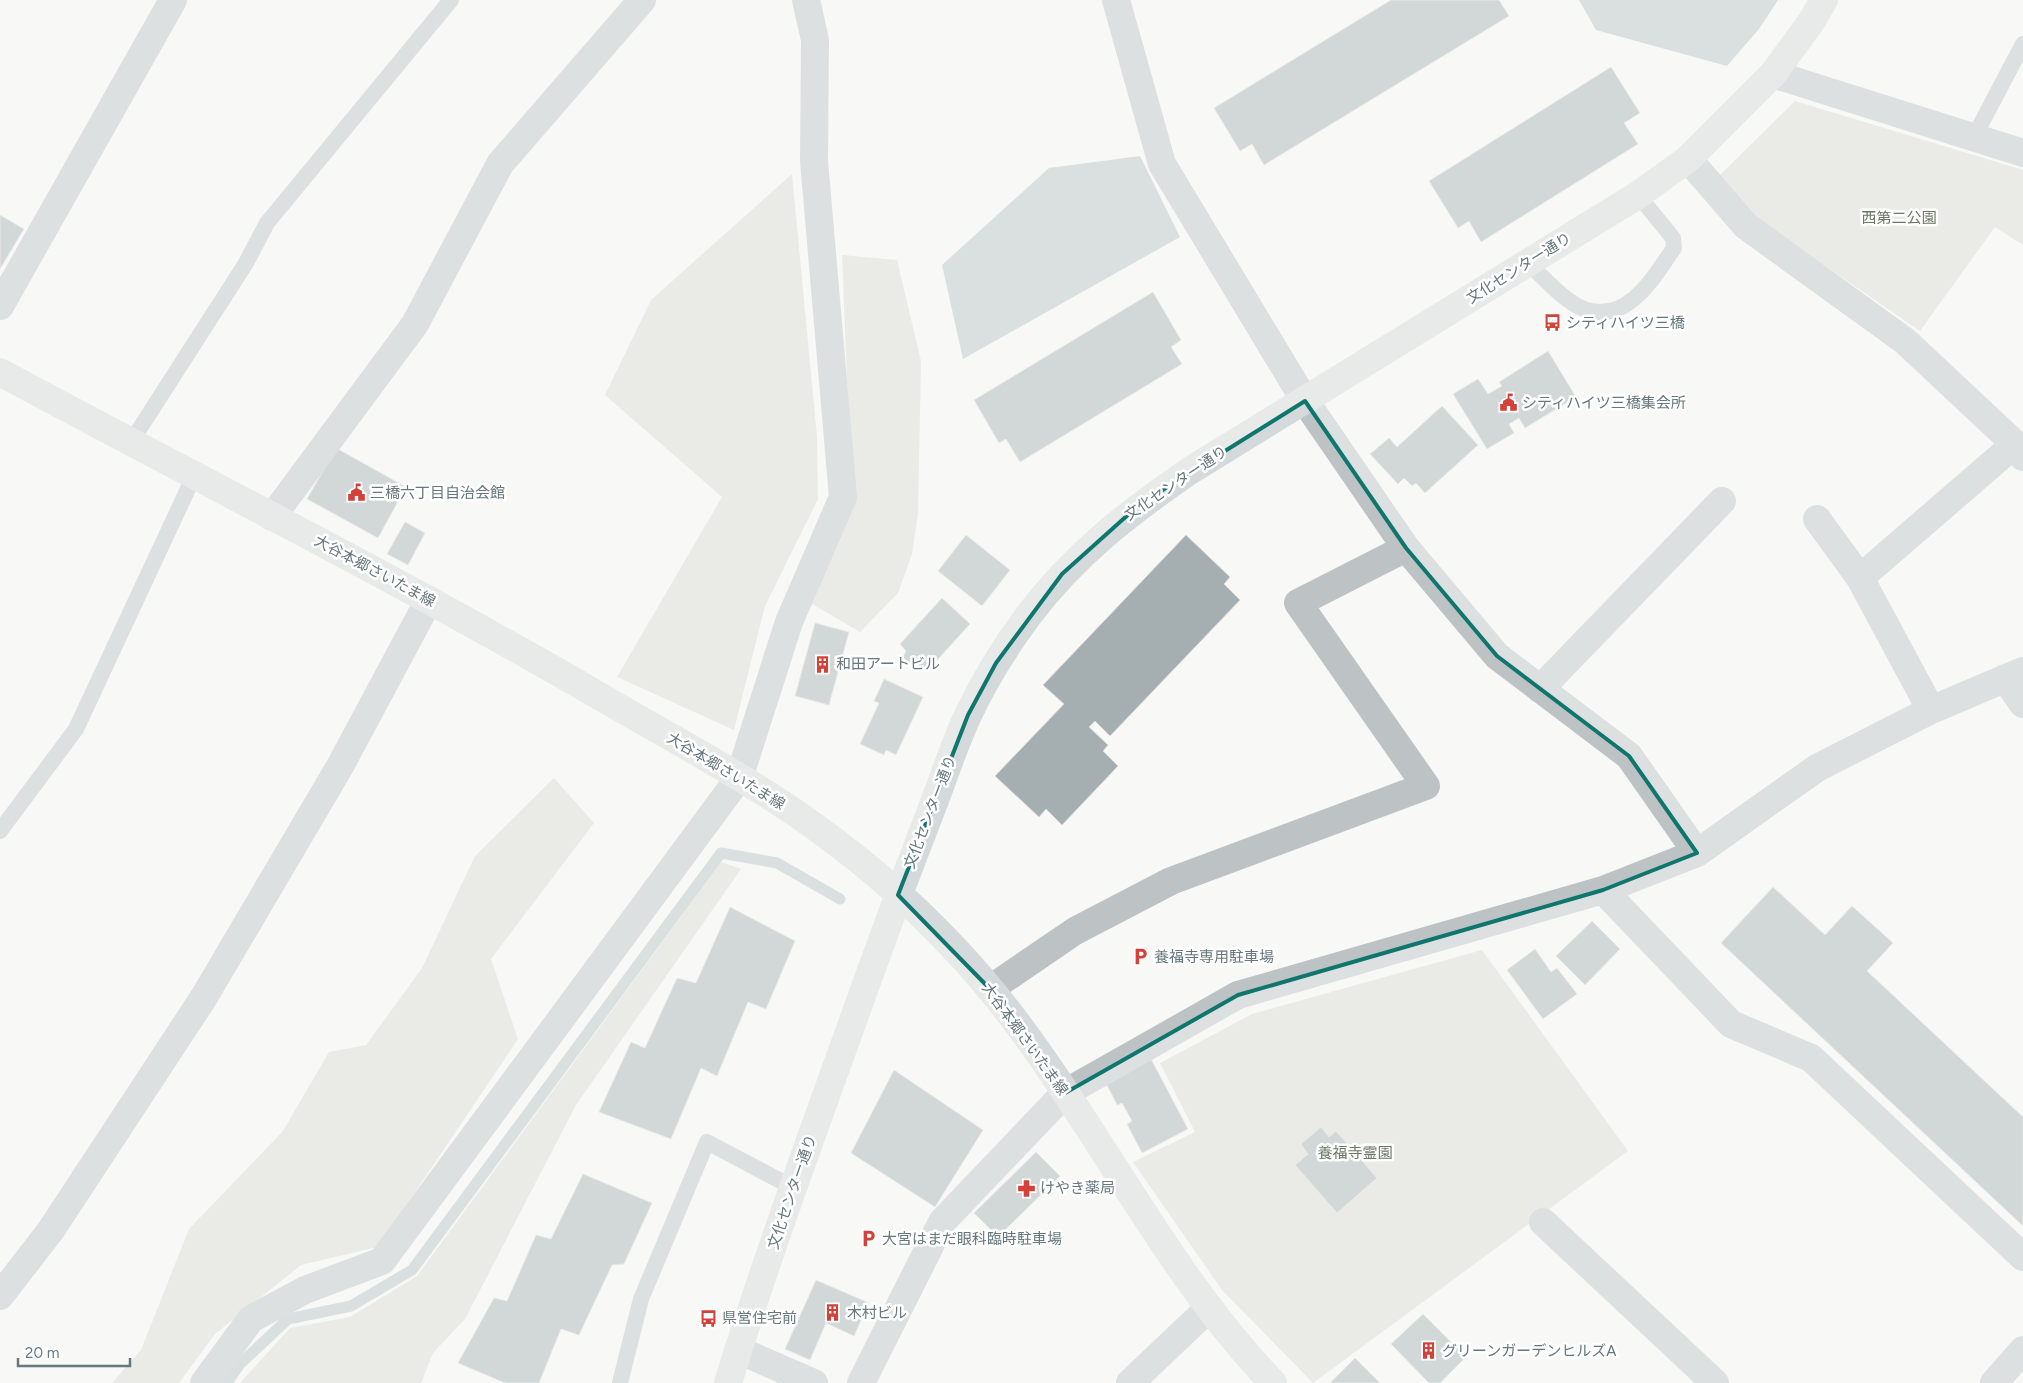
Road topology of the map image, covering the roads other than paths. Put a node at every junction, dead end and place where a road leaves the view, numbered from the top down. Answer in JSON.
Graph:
{"nodes":[{"id":1,"x":173,"y":0,"type":"edge"},
{"id":2,"x":451,"y":0,"type":"edge"},
{"id":3,"x":642,"y":0,"type":"edge"},
{"id":4,"x":806,"y":0,"type":"edge"},
{"id":5,"x":1116,"y":0,"type":"edge"},
{"id":6,"x":1824,"y":0,"type":"edge"},
{"id":7,"x":2023,"y":44,"type":"edge"},
{"id":8,"x":1773,"y":74,"type":"junction"},
{"id":9,"x":1974,"y":137,"type":"junction"},
{"id":10,"x":2023,"y":153,"type":"edge"},
{"id":11,"x":1688,"y":159,"type":"junction"},
{"id":12,"x":1638,"y":195,"type":"junction"},
{"id":13,"x":1528,"y":263,"type":"junction"},
{"id":14,"x":0,"y":306,"type":"edge"},
{"id":15,"x":0,"y":372,"type":"edge"},
{"id":16,"x":1305,"y":401,"type":"junction"},
{"id":17,"x":131,"y":442,"type":"junction"},
{"id":18,"x":2019,"y":451,"type":"edge"},
{"id":19,"x":194,"y":476,"type":"junction"},
{"id":20,"x":1722,"y":501,"type":"dead end"},
{"id":21,"x":272,"y":517,"type":"junction"},
{"id":22,"x":1817,"y":519,"type":"dead end"},
{"id":23,"x":1406,"y":548,"type":"junction"},
{"id":24,"x":1860,"y":578,"type":"junction"},
{"id":25,"x":429,"y":600,"type":"junction"},
{"id":26,"x":2014,"y":674,"type":"edge"},
{"id":27,"x":1540,"y":689,"type":"junction"},
{"id":28,"x":2023,"y":704,"type":"edge"},
{"id":29,"x":1931,"y":710,"type":"junction"},
{"id":30,"x":739,"y":778,"type":"junction"},
{"id":31,"x":0,"y":831,"type":"edge"},
{"id":32,"x":1697,"y":853,"type":"junction"},
{"id":33,"x":1603,"y":890,"type":"junction"},
{"id":34,"x":898,"y":895,"type":"junction"},
{"id":35,"x":990,"y":988,"type":"junction"},
{"id":36,"x":1065,"y":1093,"type":"junction"},
{"id":37,"x":794,"y":1188,"type":"junction"},
{"id":38,"x":1543,"y":1222,"type":"dead end"},
{"id":39,"x":2023,"y":1256,"type":"edge"},
{"id":40,"x":0,"y":1296,"type":"edge"},
{"id":41,"x":1209,"y":1308,"type":"junction"},
{"id":42,"x":738,"y":1350,"type":"junction"},
{"id":43,"x":2023,"y":1350,"type":"edge"},
{"id":44,"x":204,"y":1383,"type":"edge"},
{"id":45,"x":620,"y":1383,"type":"edge"},
{"id":46,"x":728,"y":1383,"type":"edge"},
{"id":47,"x":814,"y":1383,"type":"edge"},
{"id":48,"x":861,"y":1383,"type":"edge"},
{"id":49,"x":1130,"y":1383,"type":"edge"},
{"id":50,"x":1273,"y":1383,"type":"edge"},
{"id":51,"x":1715,"y":1383,"type":"edge"},
{"id":52,"x":1994,"y":1383,"type":"edge"}],
"edges":[{"from":1,"to":14,"type":"street"},
{"from":2,"to":17,"type":"lane"},
{"from":3,"to":21,"type":"street"},
{"from":4,"to":30,"type":"street"},
{"from":5,"to":16,"type":"street"},
{"from":6,"to":8,"type":"street","name":"文化センター通り"},
{"from":7,"to":9,"type":"lane"},
{"from":8,"to":9,"type":"street"},
{"from":8,"to":11,"type":"street","name":"文化センター通り"},
{"from":9,"to":10,"type":"street"},
{"from":11,"to":12,"type":"street","name":"文化センター通り"},
{"from":11,"to":18,"type":"street"},
{"from":12,"to":13,"type":"street","name":"文化センター通り"},
{"from":12,"to":13,"type":"lane"},
{"from":13,"to":16,"type":"street","name":"文化センター通り"},
{"from":15,"to":17,"type":"street","name":"大谷本郷さいたま線"},
{"from":16,"to":23,"type":"street"},
{"from":16,"to":34,"type":"street","name":"文化センター通り"},
{"from":17,"to":19,"type":"street","name":"大谷本郷さいたま線"},
{"from":18,"to":24,"type":"street"},
{"from":19,"to":21,"type":"street","name":"大谷本郷さいたま線"},
{"from":19,"to":31,"type":"lane"},
{"from":20,"to":27,"type":"street"},
{"from":21,"to":25,"type":"street","name":"大谷本郷さいたま線"},
{"from":22,"to":24,"type":"street"},
{"from":23,"to":27,"type":"street"},
{"from":23,"to":35,"type":"street"},
{"from":24,"to":29,"type":"street"},
{"from":25,"to":30,"type":"street","name":"大谷本郷さいたま線"},
{"from":25,"to":40,"type":"street"},
{"from":26,"to":28,"type":"street"},
{"from":26,"to":29,"type":"street"},
{"from":27,"to":32,"type":"street"},
{"from":29,"to":32,"type":"street"},
{"from":30,"to":34,"type":"street","name":"大谷本郷さいたま線"},
{"from":30,"to":44,"type":"street"},
{"from":32,"to":33,"type":"street"},
{"from":33,"to":36,"type":"street"},
{"from":33,"to":39,"type":"street"},
{"from":34,"to":35,"type":"street","name":"大谷本郷さいたま線"},
{"from":34,"to":37,"type":"street","name":"文化センター通り"},
{"from":35,"to":36,"type":"street","name":"大谷本郷さいたま線"},
{"from":36,"to":41,"type":"street","name":"大谷本郷さいたま線"},
{"from":36,"to":48,"type":"street"},
{"from":37,"to":42,"type":"street","name":"文化センター通り"},
{"from":37,"to":45,"type":"lane"},
{"from":38,"to":51,"type":"street"},
{"from":41,"to":49,"type":"street"},
{"from":41,"to":50,"type":"street","name":"大谷本郷さいたま線"},
{"from":42,"to":46,"type":"street","name":"文化センター通り"},
{"from":42,"to":47,"type":"street"},
{"from":43,"to":52,"type":"street"}]}
